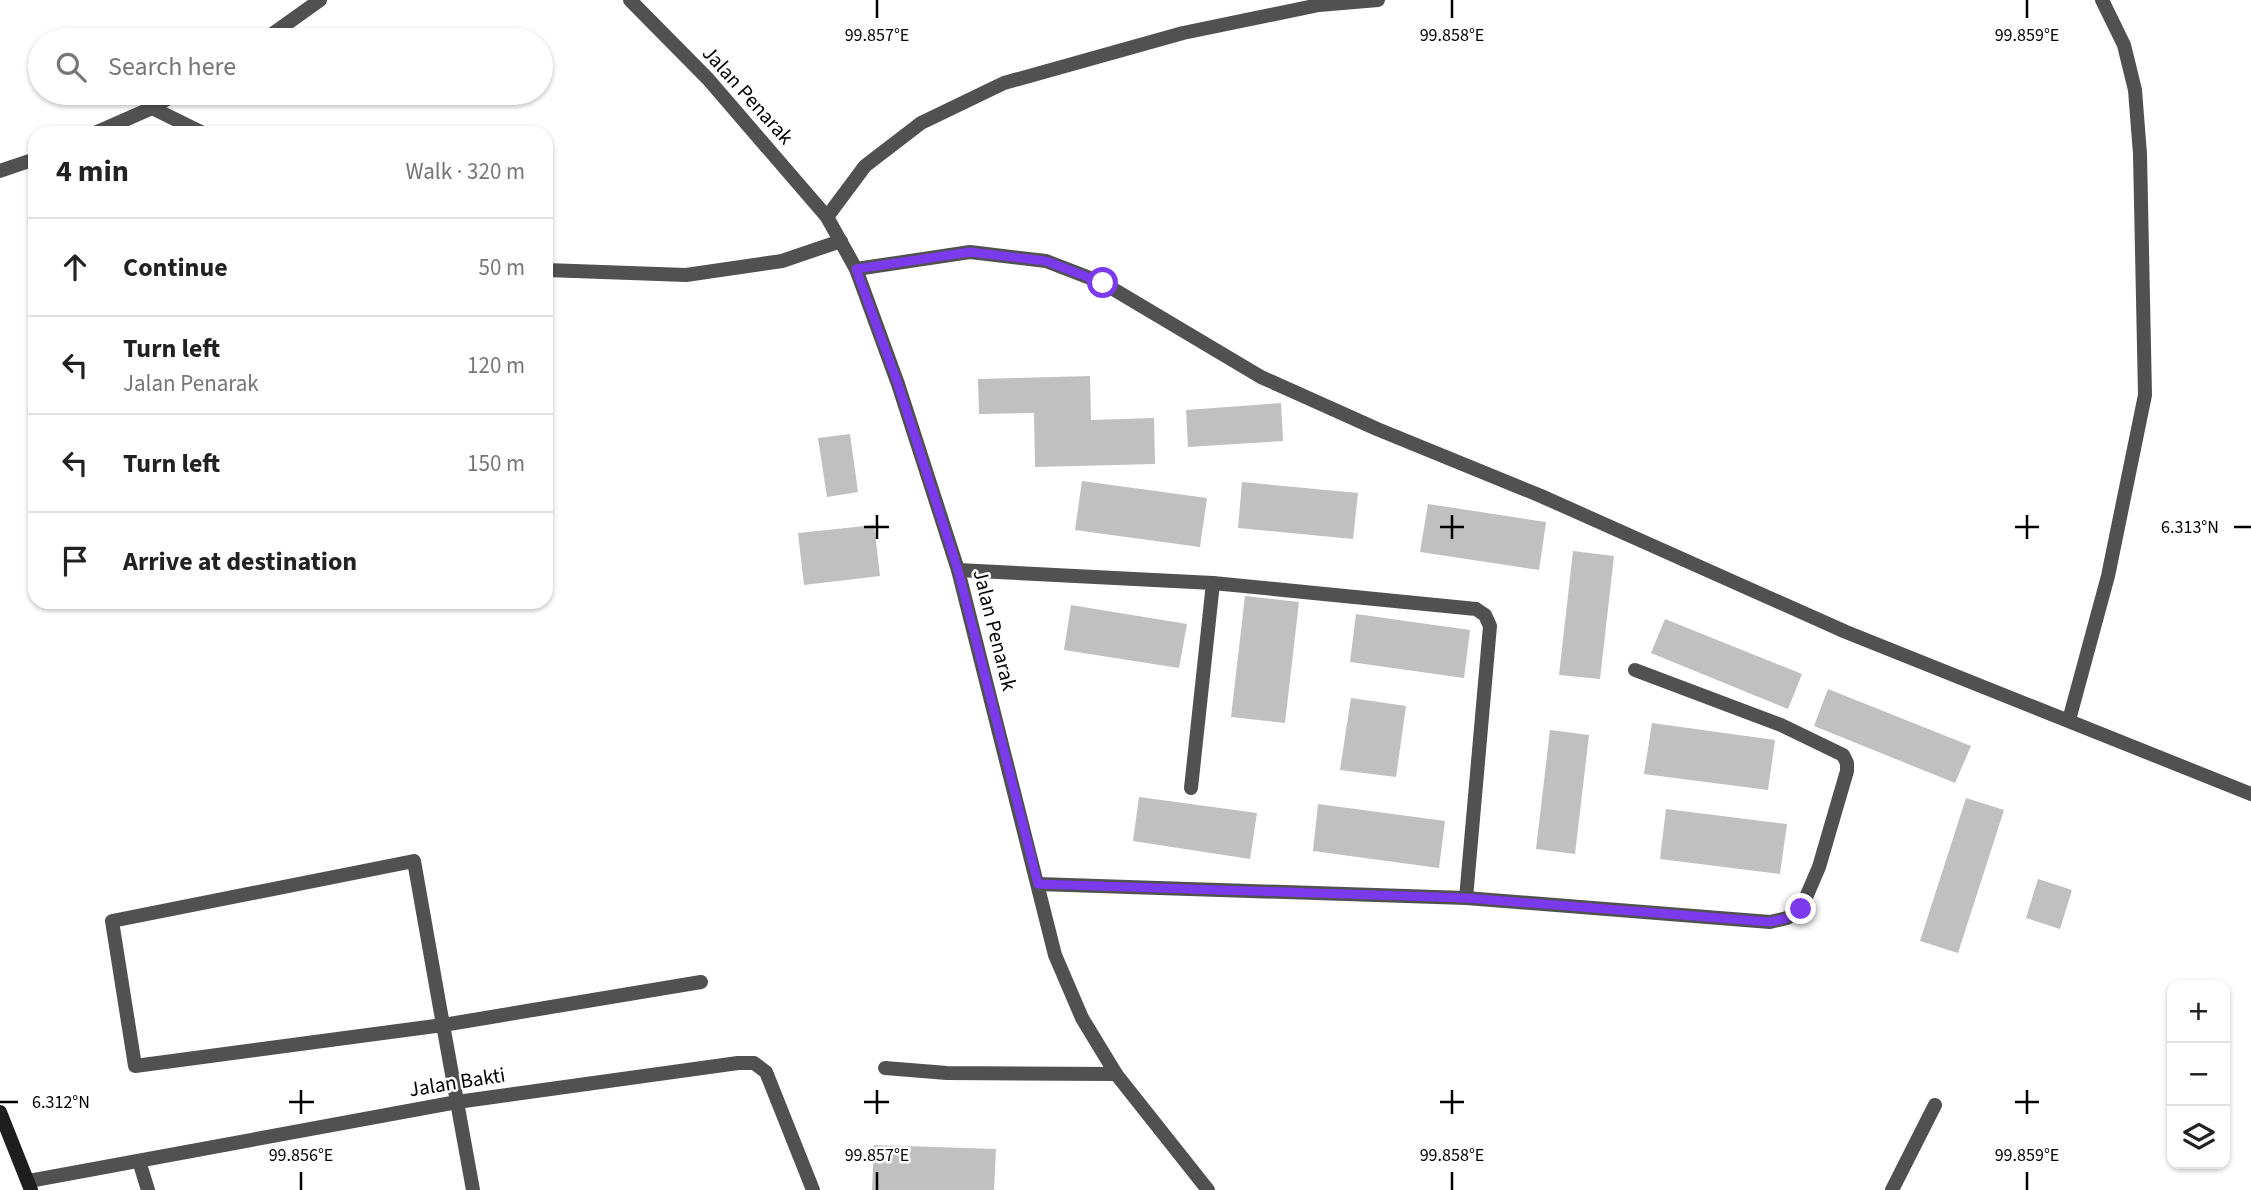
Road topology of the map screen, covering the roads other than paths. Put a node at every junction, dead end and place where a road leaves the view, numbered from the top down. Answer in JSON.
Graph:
{"nodes":[{"id":1,"x":320,"y":0,"type":"edge"},
{"id":2,"x":630,"y":0,"type":"edge"},
{"id":3,"x":1378,"y":0,"type":"edge"},
{"id":4,"x":2102,"y":0,"type":"edge"},
{"id":5,"x":281,"y":28,"type":"edge"},
{"id":6,"x":157,"y":105,"type":"edge"},
{"id":7,"x":152,"y":108,"type":"junction"},
{"id":8,"x":111,"y":126,"type":"edge"},
{"id":9,"x":189,"y":126,"type":"edge"},
{"id":10,"x":28,"y":161,"type":"edge"},
{"id":11,"x":0,"y":171,"type":"edge"},
{"id":12,"x":827,"y":217,"type":"junction"},
{"id":13,"x":841,"y":241,"type":"junction"},
{"id":14,"x":856,"y":269,"type":"junction"},
{"id":15,"x":553,"y":270,"type":"edge"},
{"id":16,"x":958,"y":570,"type":"junction"},
{"id":17,"x":1213,"y":583,"type":"junction"},
{"id":18,"x":1635,"y":670,"type":"dead end"},
{"id":19,"x":2069,"y":719,"type":"junction"},
{"id":20,"x":1191,"y":788,"type":"dead end"},
{"id":21,"x":2251,"y":794,"type":"edge"},
{"id":22,"x":1038,"y":884,"type":"junction"},
{"id":23,"x":1466,"y":898,"type":"junction"},
{"id":24,"x":701,"y":982,"type":"dead end"},
{"id":25,"x":443,"y":1025,"type":"junction"},
{"id":26,"x":885,"y":1068,"type":"dead end"},
{"id":27,"x":1116,"y":1074,"type":"junction"},
{"id":28,"x":457,"y":1102,"type":"junction"},
{"id":29,"x":1936,"y":1105,"type":"dead end"},
{"id":30,"x":0,"y":1112,"type":"edge"},
{"id":31,"x":139,"y":1161,"type":"junction"},
{"id":32,"x":30,"y":1185,"type":"edge"},
{"id":33,"x":148,"y":1190,"type":"edge"},
{"id":34,"x":472,"y":1190,"type":"edge"},
{"id":35,"x":813,"y":1190,"type":"edge"},
{"id":36,"x":1208,"y":1190,"type":"edge"},
{"id":37,"x":1892,"y":1190,"type":"edge"}],
"edges":[{"from":1,"to":5,"type":"street"},
{"from":2,"to":12,"type":"street","name":"Jalan Penarak"},
{"from":3,"to":12,"type":"street"},
{"from":4,"to":19,"type":"street"},
{"from":6,"to":7,"type":"street"},
{"from":7,"to":8,"type":"street"},
{"from":7,"to":9,"type":"street"},
{"from":10,"to":11,"type":"street"},
{"from":12,"to":13,"type":"street","name":"Jalan Penarak"},
{"from":13,"to":14,"type":"street","name":"Jalan Penarak"},
{"from":13,"to":15,"type":"street"},
{"from":14,"to":16,"type":"street","name":"Jalan Penarak"},
{"from":14,"to":19,"type":"street"},
{"from":16,"to":17,"type":"street"},
{"from":16,"to":22,"type":"street","name":"Jalan Penarak"},
{"from":17,"to":20,"type":"street"},
{"from":17,"to":23,"type":"street"},
{"from":18,"to":23,"type":"street"},
{"from":19,"to":21,"type":"street"},
{"from":22,"to":23,"type":"street"},
{"from":22,"to":27,"type":"street","name":"Jalan Penarak"},
{"from":24,"to":25,"type":"street"},
{"from":25,"to":25,"type":"street"},
{"from":25,"to":28,"type":"street"},
{"from":26,"to":27,"type":"street"},
{"from":27,"to":36,"type":"street","name":"Jalan Penarak"},
{"from":28,"to":31,"type":"street","name":"Jalan Bakti"},
{"from":28,"to":34,"type":"street"},
{"from":28,"to":35,"type":"street","name":"Jalan Bakti"},
{"from":29,"to":37,"type":"street"},
{"from":30,"to":32,"type":"main road"},
{"from":31,"to":32,"type":"street","name":"Jalan Bakti"},
{"from":31,"to":33,"type":"street"}]}
